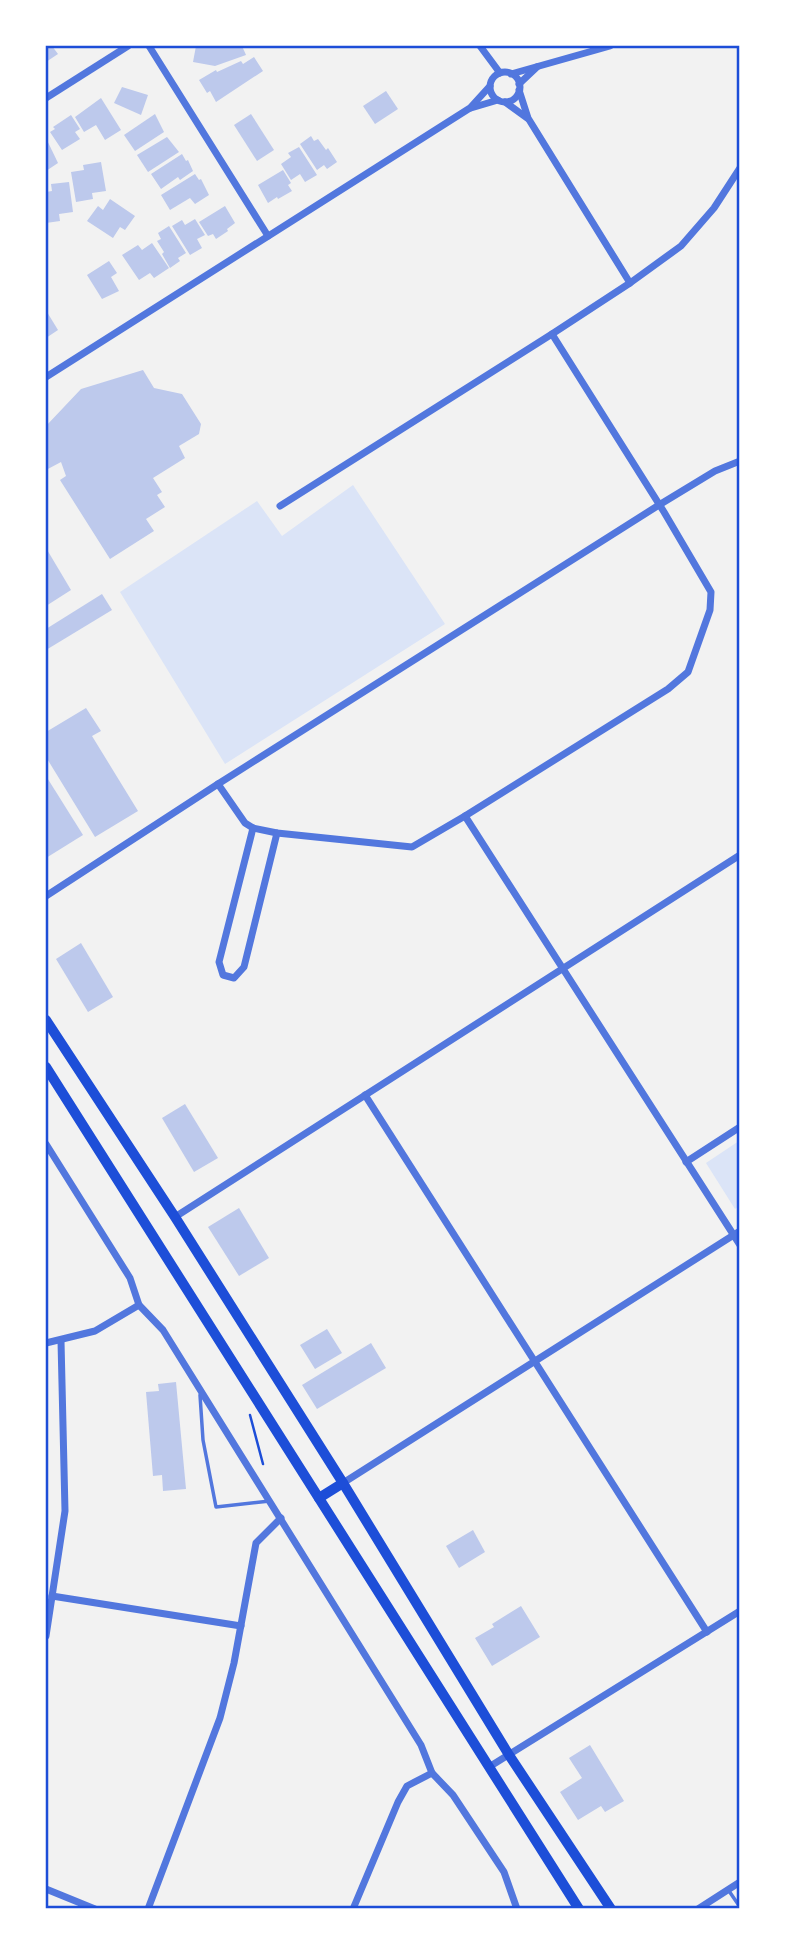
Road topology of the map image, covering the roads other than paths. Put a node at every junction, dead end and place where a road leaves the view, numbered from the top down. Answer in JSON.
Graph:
{"nodes":[{"id":1,"x":128,"y":46,"type":"edge"},
{"id":2,"x":149,"y":46,"type":"edge"},
{"id":3,"x":610,"y":46,"type":"edge"},
{"id":4,"x":481,"y":47,"type":"edge"},
{"id":5,"x":540,"y":64,"type":"junction"},
{"id":6,"x":511,"y":74,"type":"junction"},
{"id":7,"x":494,"y":79,"type":"junction"},
{"id":8,"x":519,"y":87,"type":"junction"},
{"id":9,"x":46,"y":98,"type":"edge"},
{"id":10,"x":501,"y":101,"type":"junction"},
{"id":11,"x":470,"y":108,"type":"junction"},
{"id":12,"x":528,"y":118,"type":"junction"},
{"id":13,"x":740,"y":168,"type":"edge"},
{"id":14,"x":268,"y":236,"type":"junction"},
{"id":15,"x":630,"y":283,"type":"junction"},
{"id":16,"x":552,"y":334,"type":"junction"},
{"id":17,"x":46,"y":377,"type":"edge"},
{"id":18,"x":740,"y":461,"type":"edge"},
{"id":19,"x":659,"y":505,"type":"junction"},
{"id":20,"x":280,"y":506,"type":"dead end"},
{"id":21,"x":218,"y":784,"type":"junction"},
{"id":22,"x":466,"y":816,"type":"junction"},
{"id":23,"x":253,"y":828,"type":"junction"},
{"id":24,"x":277,"y":833,"type":"junction"},
{"id":25,"x":740,"y":855,"type":"edge"},
{"id":26,"x":46,"y":896,"type":"edge"},
{"id":27,"x":563,"y":967,"type":"junction"},
{"id":28,"x":46,"y":1020,"type":"edge"},
{"id":29,"x":46,"y":1067,"type":"edge"},
{"id":30,"x":365,"y":1095,"type":"junction"},
{"id":31,"x":740,"y":1127,"type":"edge"},
{"id":32,"x":46,"y":1144,"type":"edge"},
{"id":33,"x":686,"y":1162,"type":"junction"},
{"id":34,"x":175,"y":1217,"type":"junction"},
{"id":35,"x":736,"y":1233,"type":"edge"},
{"id":36,"x":740,"y":1245,"type":"edge"},
{"id":37,"x":139,"y":1305,"type":"junction"},
{"id":38,"x":61,"y":1341,"type":"junction"},
{"id":39,"x":46,"y":1343,"type":"edge"},
{"id":40,"x":535,"y":1361,"type":"junction"},
{"id":41,"x":200,"y":1390,"type":"junction"},
{"id":42,"x":342,"y":1483,"type":"junction"},
{"id":43,"x":319,"y":1498,"type":"junction"},
{"id":44,"x":270,"y":1501,"type":"junction"},
{"id":45,"x":281,"y":1518,"type":"junction"},
{"id":46,"x":51,"y":1597,"type":"junction"},
{"id":47,"x":740,"y":1611,"type":"edge"},
{"id":48,"x":241,"y":1626,"type":"junction"},
{"id":49,"x":707,"y":1632,"type":"junction"},
{"id":50,"x":46,"y":1636,"type":"edge"},
{"id":51,"x":509,"y":1755,"type":"junction"},
{"id":52,"x":489,"y":1767,"type":"junction"},
{"id":53,"x":432,"y":1773,"type":"junction"},
{"id":54,"x":740,"y":1882,"type":"edge"},
{"id":55,"x":46,"y":1889,"type":"edge"},
{"id":56,"x":729,"y":1889,"type":"junction"},
{"id":57,"x":740,"y":1907,"type":"edge"},
{"id":58,"x":95,"y":1909,"type":"edge"},
{"id":59,"x":148,"y":1909,"type":"edge"},
{"id":60,"x":353,"y":1909,"type":"edge"},
{"id":61,"x":517,"y":1909,"type":"edge"},
{"id":62,"x":579,"y":1909,"type":"edge"},
{"id":63,"x":611,"y":1909,"type":"edge"},
{"id":64,"x":698,"y":1909,"type":"edge"}],
"edges":[{"from":1,"to":9,"type":"street"},
{"from":2,"to":14,"type":"street"},
{"from":3,"to":5,"type":"street"},
{"from":4,"to":7,"type":"street"},
{"from":5,"to":6,"type":"street"},
{"from":5,"to":8,"type":"street"},
{"from":6,"to":7,"type":"street"},
{"from":6,"to":8,"type":"street"},
{"from":7,"to":10,"type":"street"},
{"from":7,"to":11,"type":"street"},
{"from":8,"to":10,"type":"street"},
{"from":8,"to":12,"type":"street"},
{"from":10,"to":11,"type":"street"},
{"from":10,"to":12,"type":"street"},
{"from":11,"to":14,"type":"street"},
{"from":12,"to":15,"type":"street"},
{"from":13,"to":15,"type":"street"},
{"from":14,"to":17,"type":"street"},
{"from":15,"to":16,"type":"street"},
{"from":16,"to":19,"type":"street"},
{"from":16,"to":20,"type":"street"},
{"from":18,"to":19,"type":"street"},
{"from":19,"to":21,"type":"street"},
{"from":19,"to":22,"type":"street"},
{"from":21,"to":23,"type":"street"},
{"from":21,"to":26,"type":"street"},
{"from":22,"to":24,"type":"street"},
{"from":22,"to":27,"type":"street"},
{"from":23,"to":24,"type":"street"},
{"from":23,"to":24,"type":"street"},
{"from":25,"to":27,"type":"street"},
{"from":27,"to":30,"type":"street"},
{"from":27,"to":33,"type":"street"},
{"from":28,"to":34,"type":"highway"},
{"from":29,"to":43,"type":"highway"},
{"from":30,"to":34,"type":"street"},
{"from":30,"to":40,"type":"street"},
{"from":31,"to":33,"type":"street"},
{"from":32,"to":37,"type":"street"},
{"from":33,"to":35,"type":"street"},
{"from":34,"to":42,"type":"highway"},
{"from":35,"to":36,"type":"street"},
{"from":35,"to":40,"type":"street"},
{"from":37,"to":38,"type":"street"},
{"from":37,"to":41,"type":"street"},
{"from":38,"to":39,"type":"street"},
{"from":38,"to":46,"type":"street"},
{"from":40,"to":42,"type":"street"},
{"from":40,"to":49,"type":"street"},
{"from":41,"to":44,"type":"street"},
{"from":41,"to":44,"type":"lane"},
{"from":42,"to":43,"type":"highway"},
{"from":42,"to":51,"type":"highway"},
{"from":43,"to":52,"type":"highway"},
{"from":44,"to":45,"type":"street"},
{"from":45,"to":48,"type":"street"},
{"from":45,"to":53,"type":"street"},
{"from":46,"to":48,"type":"street"},
{"from":46,"to":50,"type":"street"},
{"from":47,"to":49,"type":"street"},
{"from":48,"to":59,"type":"street"},
{"from":49,"to":51,"type":"street"},
{"from":51,"to":52,"type":"street"},
{"from":51,"to":63,"type":"highway"},
{"from":52,"to":62,"type":"highway"},
{"from":53,"to":60,"type":"street"},
{"from":53,"to":61,"type":"street"},
{"from":54,"to":56,"type":"street"},
{"from":55,"to":58,"type":"street"},
{"from":56,"to":57,"type":"lane"},
{"from":56,"to":64,"type":"street"}]}
